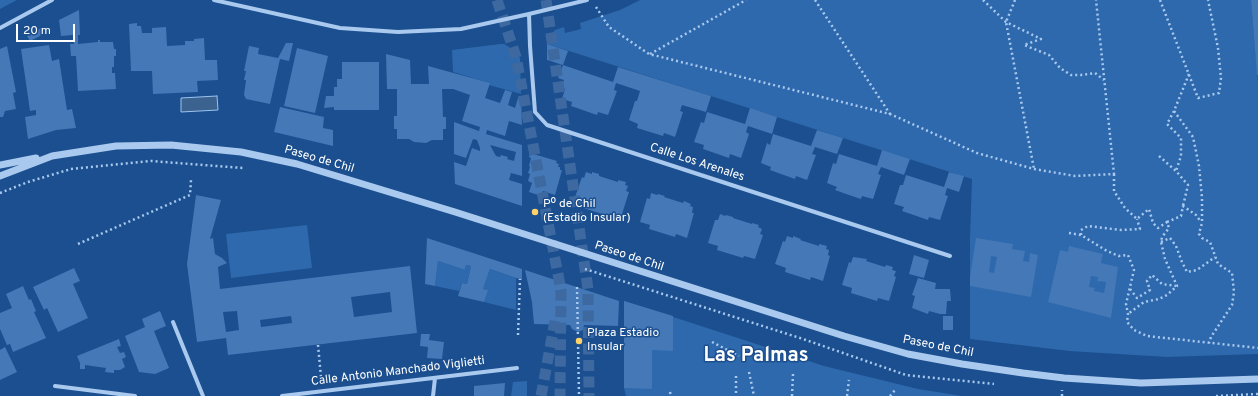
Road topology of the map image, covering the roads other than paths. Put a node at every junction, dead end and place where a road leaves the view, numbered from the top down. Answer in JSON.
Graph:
{"nodes":[{"id":1,"x":52,"y":0,"type":"edge"},
{"id":2,"x":214,"y":0,"type":"edge"},
{"id":3,"x":587,"y":0,"type":"edge"},
{"id":4,"x":529,"y":14,"type":"junction"},
{"id":5,"x":0,"y":28,"type":"edge"},
{"id":6,"x":52,"y":156,"type":"junction"},
{"id":7,"x":0,"y":165,"type":"edge"},
{"id":8,"x":0,"y":176,"type":"edge"},
{"id":9,"x":950,"y":256,"type":"dead end"},
{"id":10,"x":173,"y":322,"type":"dead end"},
{"id":11,"x":517,"y":368,"type":"dead end"},
{"id":12,"x":435,"y":378,"type":"junction"},
{"id":13,"x":1258,"y":379,"type":"edge"},
{"id":14,"x":55,"y":386,"type":"dead end"},
{"id":15,"x":135,"y":396,"type":"edge"},
{"id":16,"x":203,"y":396,"type":"edge"},
{"id":17,"x":282,"y":396,"type":"edge"},
{"id":18,"x":434,"y":396,"type":"edge"}],
"edges":[{"from":1,"to":5,"type":"street"},
{"from":2,"to":4,"type":"street"},
{"from":3,"to":4,"type":"street"},
{"from":4,"to":9,"type":"street","name":"Calle Los Arenales"},
{"from":6,"to":7,"type":"street"},
{"from":6,"to":8,"type":"street","name":"Paseo de Chil"},
{"from":6,"to":13,"type":"street","name":"Paseo de Chil"},
{"from":10,"to":16,"type":"street"},
{"from":11,"to":12,"type":"street","name":"Calle Antonio Manchado Viglietti"},
{"from":12,"to":17,"type":"street","name":"Calle Antonio Manchado Viglietti"},
{"from":12,"to":18,"type":"street"},
{"from":14,"to":15,"type":"street"}]}
